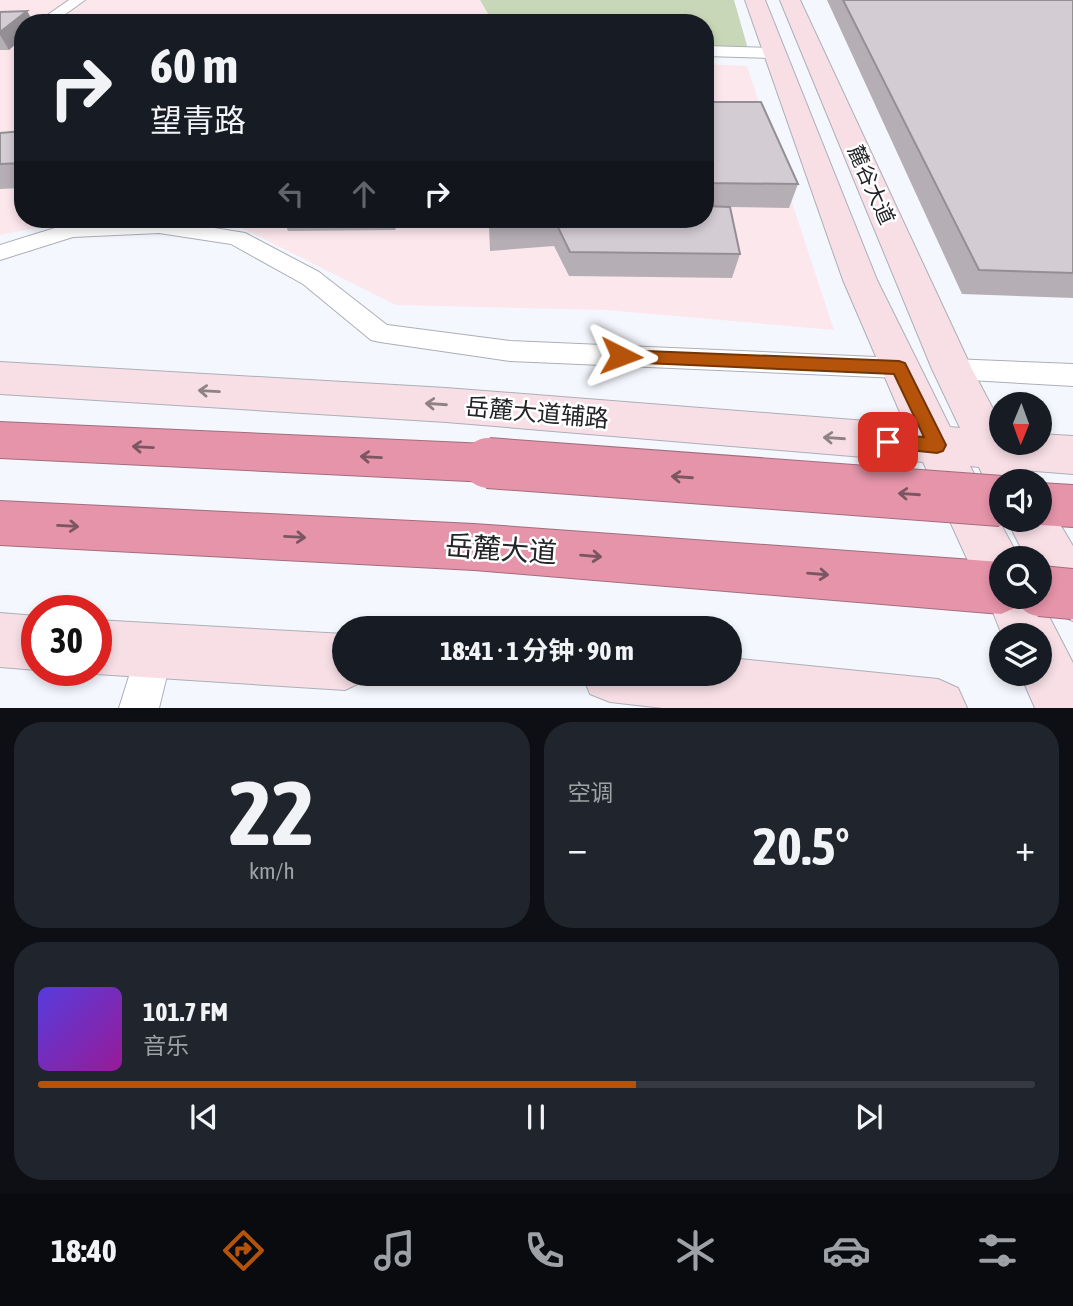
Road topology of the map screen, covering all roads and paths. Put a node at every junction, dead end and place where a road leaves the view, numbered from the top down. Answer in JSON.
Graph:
{"nodes":[{"id":1,"x":78,"y":0,"type":"edge"},
{"id":2,"x":755,"y":0,"type":"edge"},
{"id":3,"x":790,"y":0,"type":"edge"},
{"id":4,"x":57,"y":14,"type":"edge"},
{"id":5,"x":714,"y":51,"type":"edge"},
{"id":6,"x":775,"y":53,"type":"junction"},
{"id":7,"x":115,"y":228,"type":"edge"},
{"id":8,"x":172,"y":228,"type":"edge"},
{"id":9,"x":0,"y":253,"type":"edge"},
{"id":10,"x":899,"y":368,"type":"junction"},
{"id":11,"x":952,"y":369,"type":"junction"},
{"id":12,"x":1073,"y":375,"type":"edge"},
{"id":13,"x":0,"y":378,"type":"edge"},
{"id":14,"x":0,"y":440,"type":"edge"},
{"id":15,"x":937,"y":445,"type":"junction"},
{"id":16,"x":1073,"y":455,"type":"edge"},
{"id":17,"x":1000,"y":465,"type":"edge"},
{"id":18,"x":989,"y":500,"type":"edge"},
{"id":19,"x":1052,"y":505,"type":"edge"},
{"id":20,"x":1073,"y":506,"type":"edge"},
{"id":21,"x":0,"y":523,"type":"edge"},
{"id":22,"x":1038,"y":532,"type":"edge"},
{"id":23,"x":989,"y":551,"type":"edge"},
{"id":24,"x":989,"y":587,"type":"edge"},
{"id":25,"x":1052,"y":592,"type":"edge"},
{"id":26,"x":1073,"y":594,"type":"edge"},
{"id":27,"x":0,"y":640,"type":"edge"},
{"id":28,"x":21,"y":642,"type":"edge"},
{"id":29,"x":112,"y":649,"type":"edge"},
{"id":30,"x":154,"y":651,"type":"junction"},
{"id":31,"x":332,"y":661,"type":"edge"},
{"id":32,"x":1052,"y":680,"type":"edge"},
{"id":33,"x":726,"y":686,"type":"edge"},
{"id":34,"x":139,"y":708,"type":"edge"},
{"id":35,"x":938,"y":708,"type":"edge"},
{"id":36,"x":1065,"y":708,"type":"edge"}],
"edges":[{"from":1,"to":4,"type":"street"},
{"from":2,"to":6,"type":"main road","name":"麓谷大道"},
{"from":3,"to":11,"type":"main road","name":"麓谷大道"},
{"from":5,"to":6,"type":"street"},
{"from":6,"to":10,"type":"main road","name":"麓谷大道"},
{"from":7,"to":9,"type":"street"},
{"from":8,"to":10,"type":"street"},
{"from":10,"to":15,"type":"main road","name":"麓谷大道"},
{"from":11,"to":12,"type":"street"},
{"from":11,"to":17,"type":"main road","name":"麓谷大道"},
{"from":15,"to":13,"type":"main road","name":"岳麓大道辅路","one_way":true},
{"from":18,"to":14,"type":"highway","one_way":true,"bridge":true},
{"from":15,"to":17,"type":"main road","name":"岳麓大道辅路"},
{"from":15,"to":23,"type":"main road","name":"麓谷大道"},
{"from":16,"to":17,"type":"main road","name":"岳麓大道辅路"},
{"from":19,"to":20,"type":"highway"},
{"from":21,"to":24,"type":"highway","name":"岳麓大道","one_way":true},
{"from":22,"to":26,"type":"main road"},
{"from":25,"to":26,"type":"highway","bridge":true},
{"from":27,"to":28,"type":"main road"},
{"from":29,"to":30,"type":"main road"},
{"from":30,"to":31,"type":"main road"},
{"from":30,"to":34,"type":"street"},
{"from":32,"to":36,"type":"main road"},
{"from":33,"to":35,"type":"main road"}]}
